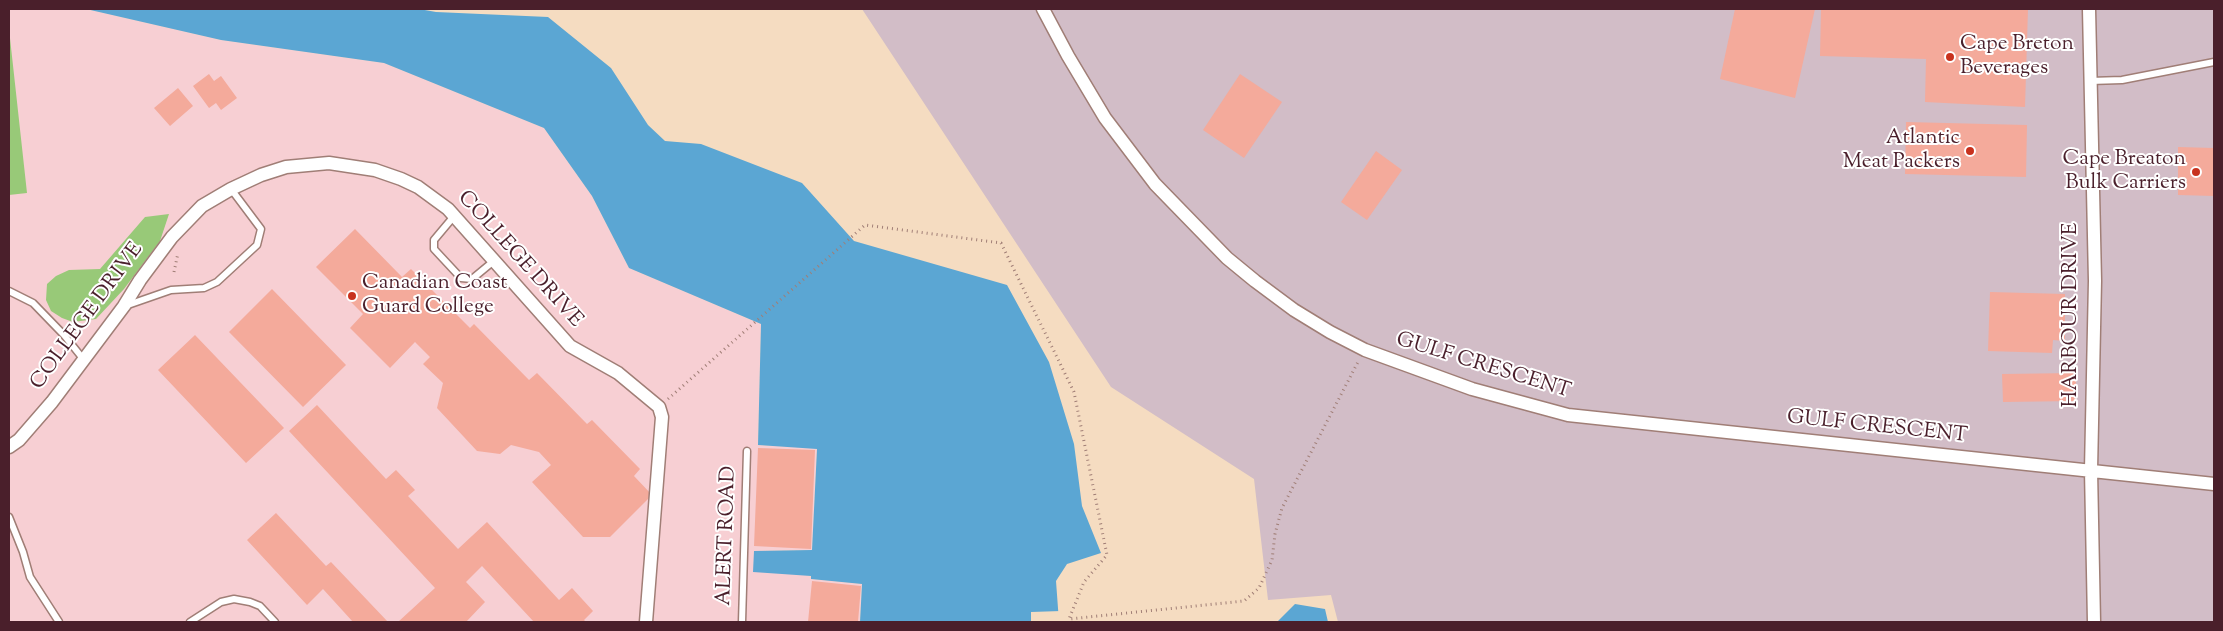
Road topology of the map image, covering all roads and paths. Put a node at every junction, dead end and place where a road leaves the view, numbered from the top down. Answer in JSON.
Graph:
{"nodes":[{"id":1,"x":1043,"y":9,"type":"edge"},
{"id":2,"x":2089,"y":9,"type":"edge"},
{"id":3,"x":2214,"y":62,"type":"edge"},
{"id":4,"x":2090,"y":81,"type":"junction"},
{"id":5,"x":231,"y":189,"type":"junction"},
{"id":6,"x":455,"y":215,"type":"junction"},
{"id":7,"x":495,"y":260,"type":"junction"},
{"id":8,"x":9,"y":291,"type":"edge"},
{"id":9,"x":124,"y":306,"type":"junction"},
{"id":10,"x":725,"y":349,"type":"dead end"},
{"id":11,"x":1365,"y":350,"type":"junction"},
{"id":12,"x":84,"y":360,"type":"junction"},
{"id":13,"x":9,"y":447,"type":"edge"},
{"id":14,"x":747,"y":451,"type":"dead end"},
{"id":15,"x":2091,"y":470,"type":"junction"},
{"id":16,"x":2214,"y":484,"type":"edge"},
{"id":17,"x":9,"y":517,"type":"edge"},
{"id":18,"x":59,"y":622,"type":"edge"},
{"id":19,"x":190,"y":622,"type":"edge"},
{"id":20,"x":275,"y":622,"type":"edge"},
{"id":21,"x":646,"y":622,"type":"edge"},
{"id":22,"x":742,"y":622,"type":"edge"},
{"id":23,"x":2094,"y":622,"type":"edge"}],
"edges":[{"from":1,"to":11,"type":"street","name":"GULF CRESCENT"},
{"from":2,"to":4,"type":"street","name":"HARBOUR DRIVE"},
{"from":3,"to":4,"type":"lane"},
{"from":4,"to":15,"type":"street","name":"HARBOUR DRIVE"},
{"from":5,"to":6,"type":"street","name":"COLLEGE DRIVE"},
{"from":5,"to":9,"type":"street","name":"COLLEGE DRIVE"},
{"from":5,"to":9,"type":"lane"},
{"from":6,"to":7,"type":"street","name":"COLLEGE DRIVE"},
{"from":6,"to":7,"type":"lane"},
{"from":7,"to":21,"type":"street","name":"COLLEGE DRIVE"},
{"from":8,"to":12,"type":"lane"},
{"from":9,"to":12,"type":"street","name":"COLLEGE DRIVE"},
{"from":10,"to":11,"type":"path"},
{"from":11,"to":15,"type":"street","name":"GULF CRESCENT"},
{"from":12,"to":13,"type":"street","name":"COLLEGE DRIVE"},
{"from":14,"to":22,"type":"lane","name":"ALERT ROAD"},
{"from":15,"to":16,"type":"street","name":"GULF CRESCENT"},
{"from":15,"to":23,"type":"street","name":"HARBOUR DRIVE"},
{"from":17,"to":18,"type":"lane"},
{"from":19,"to":20,"type":"lane"}]}
